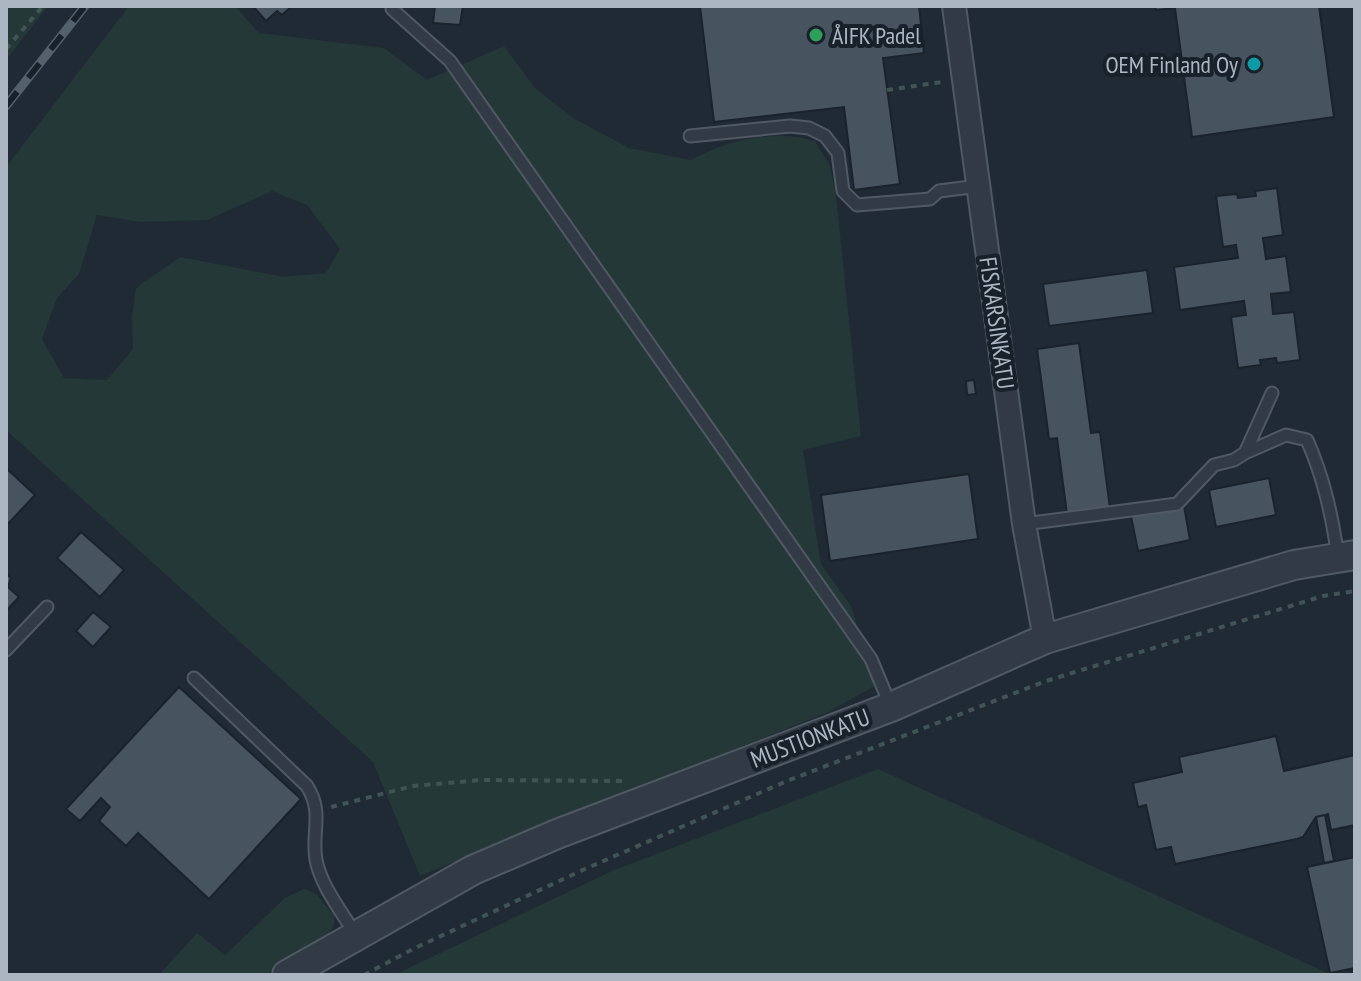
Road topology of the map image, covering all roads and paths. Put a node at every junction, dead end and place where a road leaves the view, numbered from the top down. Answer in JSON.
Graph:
{"nodes":[{"id":1,"x":43,"y":6,"type":"edge"},
{"id":2,"x":954,"y":6,"type":"edge"},
{"id":3,"x":392,"y":9,"type":"dead end"},
{"id":4,"x":6,"y":49,"type":"edge"},
{"id":5,"x":942,"y":82,"type":"dead end"},
{"id":6,"x":887,"y":90,"type":"dead end"},
{"id":7,"x":690,"y":136,"type":"dead end"},
{"id":8,"x":979,"y":186,"type":"junction"},
{"id":9,"x":1272,"y":393,"type":"dead end"},
{"id":10,"x":1245,"y":453,"type":"junction"},
{"id":11,"x":1024,"y":524,"type":"junction"},
{"id":12,"x":1346,"y":556,"type":"edge"},
{"id":13,"x":1355,"y":591,"type":"edge"},
{"id":14,"x":47,"y":607,"type":"dead end"},
{"id":15,"x":1045,"y":639,"type":"junction"},
{"id":16,"x":6,"y":650,"type":"edge"},
{"id":17,"x":194,"y":678,"type":"dead end"},
{"id":18,"x":891,"y":707,"type":"junction"},
{"id":19,"x":627,"y":781,"type":"dead end"},
{"id":20,"x":318,"y":810,"type":"junction"},
{"id":21,"x":355,"y":935,"type":"junction"},
{"id":22,"x":287,"y":975,"type":"edge"},
{"id":23,"x":364,"y":975,"type":"edge"}],
"edges":[{"from":1,"to":4,"type":"path"},
{"from":2,"to":8,"type":"street","name":"FISKARSINKATU"},
{"from":3,"to":18,"type":"lane"},
{"from":5,"to":6,"type":"path"},
{"from":7,"to":8,"type":"lane"},
{"from":8,"to":11,"type":"street","name":"FISKARSINKATU"},
{"from":9,"to":10,"type":"lane"},
{"from":10,"to":11,"type":"lane"},
{"from":10,"to":12,"type":"lane"},
{"from":11,"to":15,"type":"street","name":"FISKARSINKATU"},
{"from":12,"to":15,"type":"street","name":"MUSTIONKATU"},
{"from":13,"to":23,"type":"path"},
{"from":14,"to":16,"type":"lane"},
{"from":15,"to":18,"type":"street","name":"MUSTIONKATU"},
{"from":17,"to":20,"type":"lane"},
{"from":18,"to":21,"type":"street","name":"MUSTIONKATU"},
{"from":19,"to":20,"type":"path"},
{"from":20,"to":21,"type":"lane"},
{"from":21,"to":22,"type":"street","name":"MUSTIONKATU"}]}
